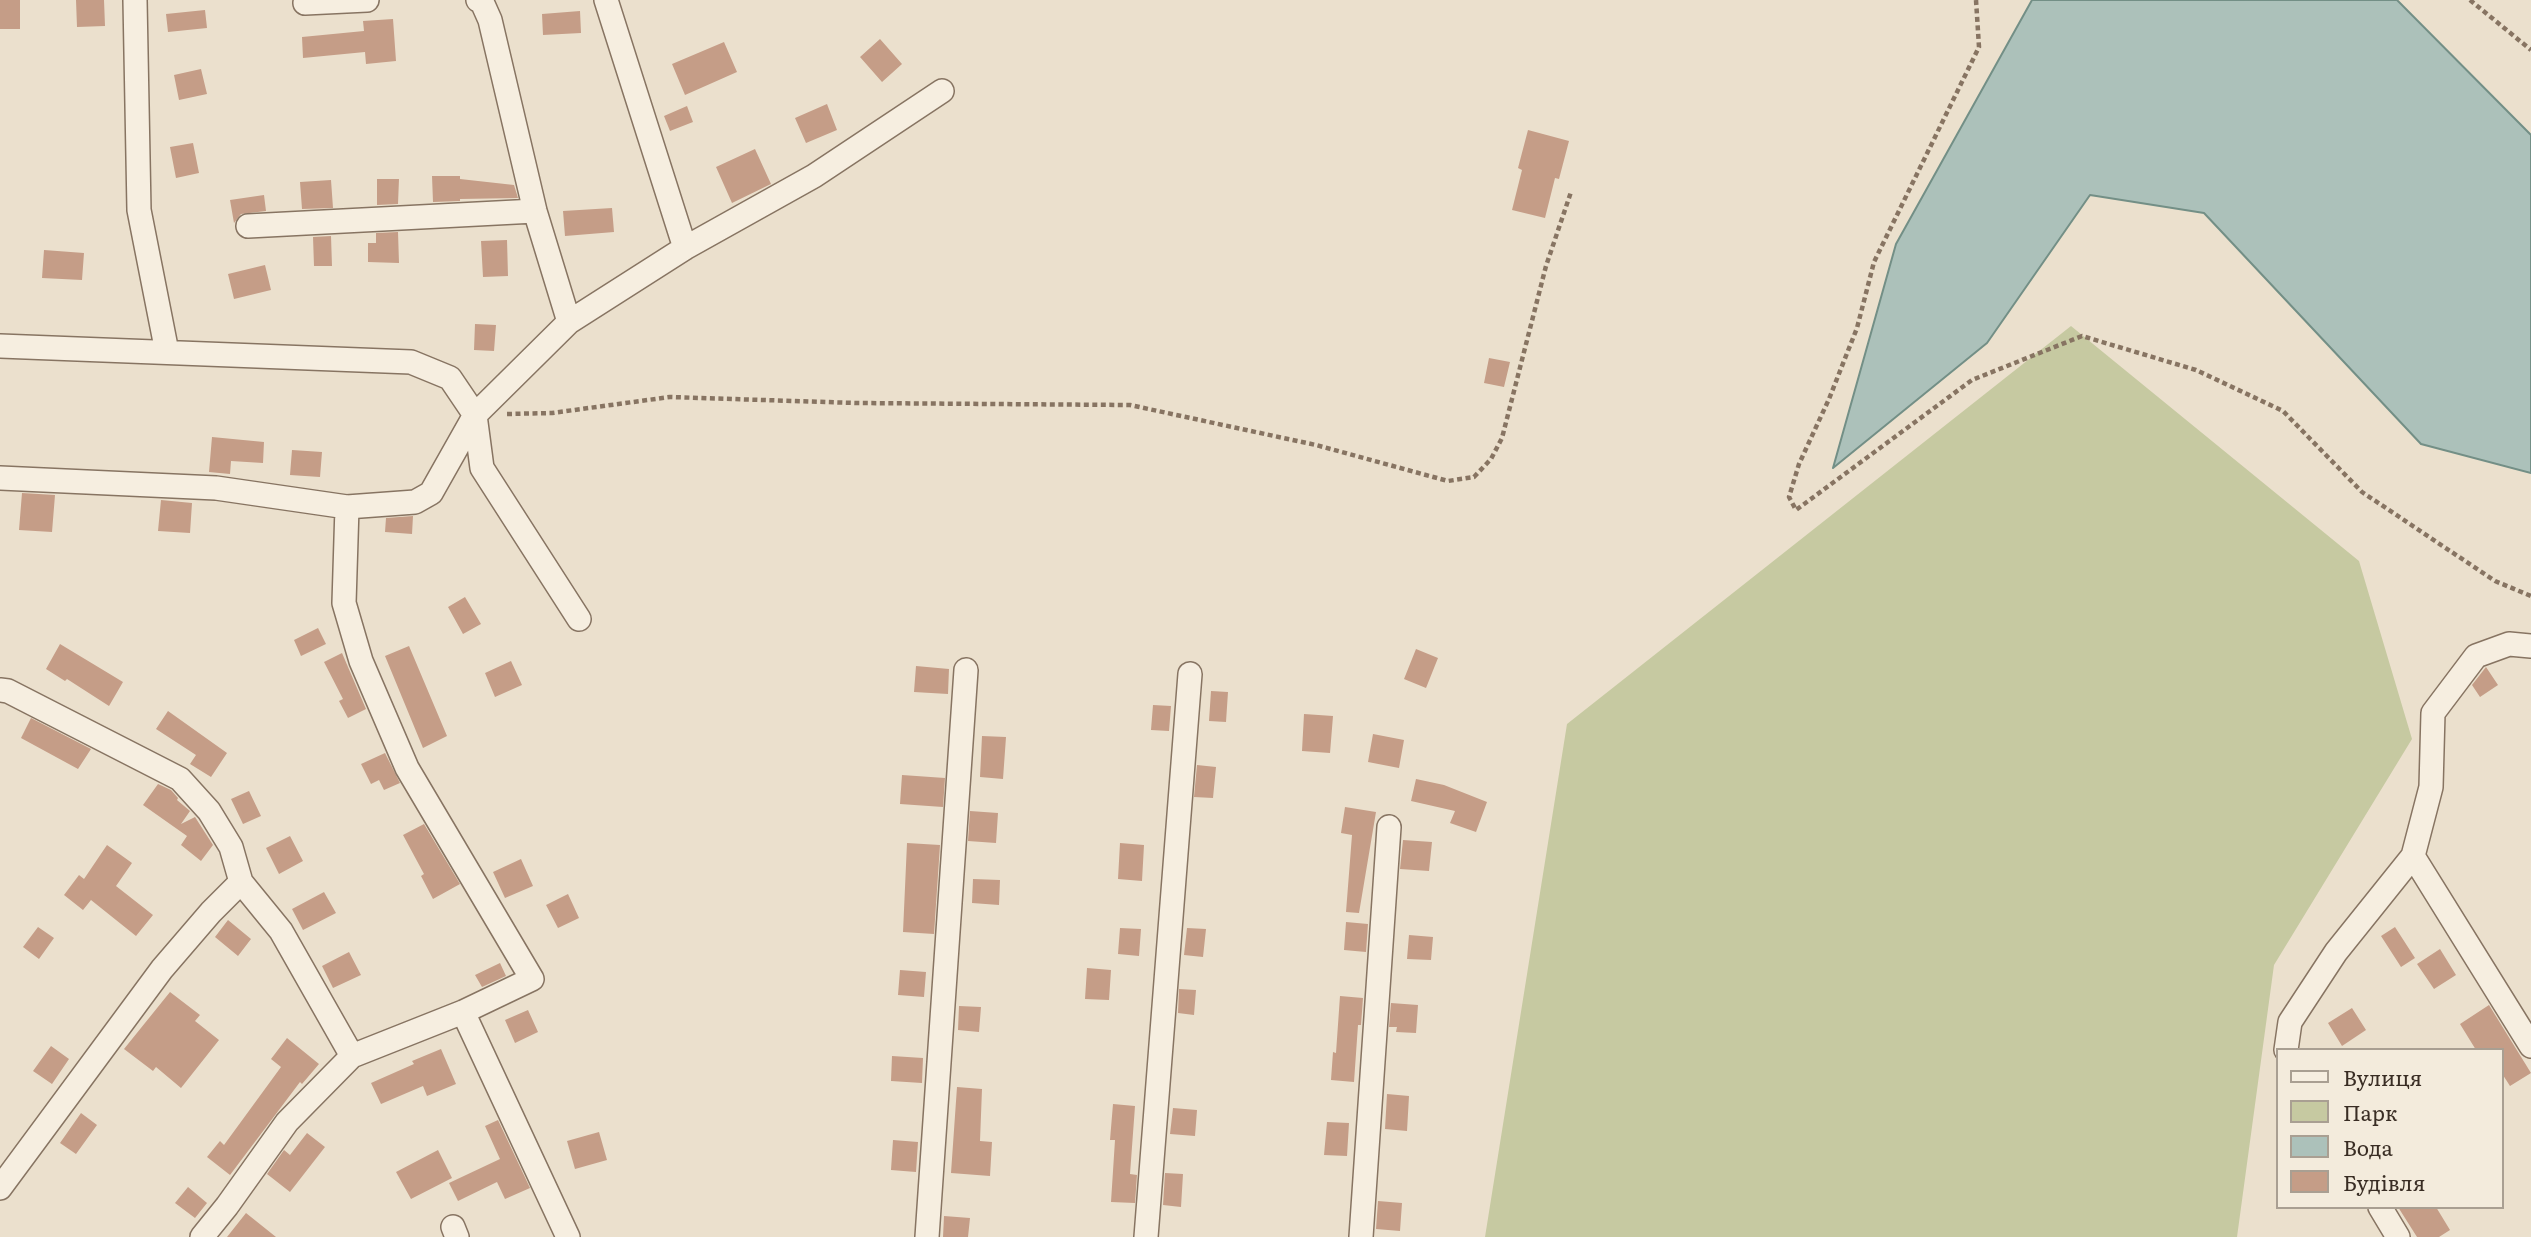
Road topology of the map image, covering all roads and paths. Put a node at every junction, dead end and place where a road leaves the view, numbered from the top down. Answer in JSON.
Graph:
{"nodes":[{"id":1,"x":135,"y":0,"type":"edge"},
{"id":2,"x":366,"y":0,"type":"edge"},
{"id":3,"x":478,"y":0,"type":"edge"},
{"id":4,"x":606,"y":0,"type":"edge"},
{"id":5,"x":1976,"y":0,"type":"edge"},
{"id":6,"x":2470,"y":0,"type":"edge"},
{"id":7,"x":305,"y":4,"type":"dead end"},
{"id":8,"x":2531,"y":50,"type":"edge"},
{"id":9,"x":942,"y":91,"type":"dead end"},
{"id":10,"x":1571,"y":192,"type":"dead end"},
{"id":11,"x":535,"y":211,"type":"junction"},
{"id":12,"x":248,"y":226,"type":"dead end"},
{"id":13,"x":685,"y":248,"type":"junction"},
{"id":14,"x":569,"y":322,"type":"junction"},
{"id":15,"x":0,"y":346,"type":"edge"},
{"id":16,"x":167,"y":352,"type":"junction"},
{"id":17,"x":475,"y":415,"type":"junction"},
{"id":18,"x":0,"y":478,"type":"edge"},
{"id":19,"x":347,"y":507,"type":"junction"},
{"id":20,"x":2531,"y":596,"type":"edge"},
{"id":21,"x":579,"y":618,"type":"dead end"},
{"id":22,"x":2531,"y":646,"type":"edge"},
{"id":23,"x":965,"y":670,"type":"dead end"},
{"id":24,"x":1190,"y":674,"type":"dead end"},
{"id":25,"x":0,"y":690,"type":"edge"},
{"id":26,"x":1388,"y":827,"type":"dead end"},
{"id":27,"x":2413,"y":856,"type":"junction"},
{"id":28,"x":242,"y":882,"type":"junction"},
{"id":29,"x":463,"y":1012,"type":"junction"},
{"id":30,"x":2531,"y":1046,"type":"edge"},
{"id":31,"x":2286,"y":1048,"type":"edge"},
{"id":32,"x":352,"y":1056,"type":"junction"},
{"id":33,"x":0,"y":1188,"type":"edge"},
{"id":34,"x":2381,"y":1209,"type":"edge"},
{"id":35,"x":202,"y":1237,"type":"edge"},
{"id":36,"x":568,"y":1237,"type":"edge"},
{"id":37,"x":927,"y":1237,"type":"edge"},
{"id":38,"x":1146,"y":1237,"type":"edge"},
{"id":39,"x":1361,"y":1237,"type":"edge"},
{"id":40,"x":2398,"y":1237,"type":"edge"}],
"edges":[{"from":1,"to":16,"type":"street"},
{"from":2,"to":7,"type":"street"},
{"from":3,"to":11,"type":"street"},
{"from":4,"to":13,"type":"street"},
{"from":5,"to":20,"type":"path"},
{"from":6,"to":8,"type":"path"},
{"from":9,"to":13,"type":"street"},
{"from":10,"to":17,"type":"path"},
{"from":11,"to":12,"type":"street"},
{"from":11,"to":14,"type":"street"},
{"from":13,"to":14,"type":"street"},
{"from":14,"to":17,"type":"street"},
{"from":15,"to":16,"type":"street"},
{"from":16,"to":17,"type":"street"},
{"from":17,"to":19,"type":"street"},
{"from":17,"to":21,"type":"street"},
{"from":18,"to":19,"type":"street"},
{"from":19,"to":29,"type":"street"},
{"from":22,"to":27,"type":"street"},
{"from":23,"to":37,"type":"street"},
{"from":24,"to":38,"type":"street"},
{"from":25,"to":28,"type":"street"},
{"from":26,"to":39,"type":"street"},
{"from":27,"to":30,"type":"street"},
{"from":27,"to":31,"type":"street"},
{"from":28,"to":32,"type":"street"},
{"from":28,"to":33,"type":"street"},
{"from":29,"to":32,"type":"street"},
{"from":29,"to":36,"type":"street"},
{"from":32,"to":35,"type":"street"},
{"from":34,"to":40,"type":"street"}]}
